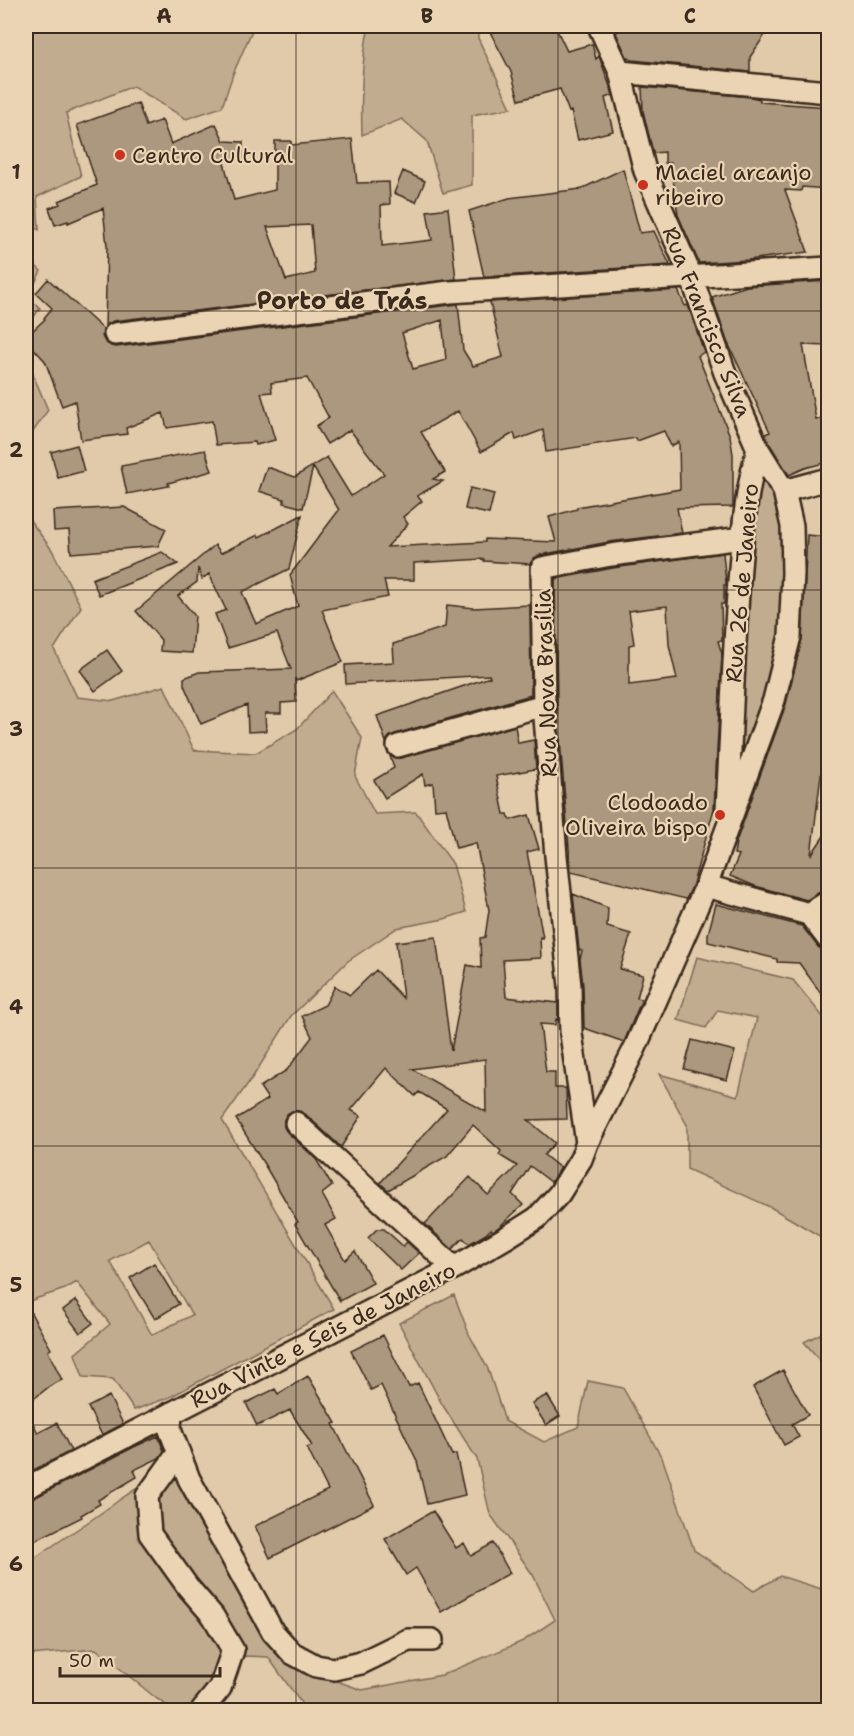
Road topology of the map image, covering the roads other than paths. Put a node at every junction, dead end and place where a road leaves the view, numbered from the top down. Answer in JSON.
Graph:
{"nodes":[{"id":1,"x":599,"y":26,"type":"edge"},
{"id":2,"x":620,"y":72,"type":"junction"},
{"id":3,"x":828,"y":92,"type":"edge"},
{"id":4,"x":828,"y":268,"type":"edge"},
{"id":5,"x":691,"y":276,"type":"junction"},
{"id":6,"x":115,"y":334,"type":"dead end"},
{"id":7,"x":758,"y":449,"type":"junction"},
{"id":8,"x":828,"y":479,"type":"edge"},
{"id":9,"x":784,"y":491,"type":"junction"},
{"id":10,"x":742,"y":538,"type":"junction"},
{"id":11,"x":544,"y":705,"type":"junction"},
{"id":12,"x":398,"y":746,"type":"dead end"},
{"id":13,"x":727,"y":829,"type":"junction"},
{"id":14,"x":706,"y":886,"type":"junction"},
{"id":15,"x":828,"y":902,"type":"edge"},
{"id":16,"x":809,"y":914,"type":"junction"},
{"id":17,"x":828,"y":939,"type":"edge"},
{"id":18,"x":296,"y":1123,"type":"dead end"},
{"id":19,"x":587,"y":1143,"type":"junction"},
{"id":20,"x":454,"y":1268,"type":"junction"},
{"id":21,"x":171,"y":1413,"type":"junction"},
{"id":22,"x":178,"y":1452,"type":"junction"},
{"id":23,"x":26,"y":1488,"type":"edge"},
{"id":24,"x":432,"y":1640,"type":"dead end"},
{"id":25,"x":202,"y":1710,"type":"edge"}],
"edges":[{"from":1,"to":2,"type":"street","name":"Rua Francisco Silva"},
{"from":2,"to":3,"type":"street"},
{"from":2,"to":5,"type":"street","name":"Rua Francisco Silva"},
{"from":4,"to":5,"type":"street"},
{"from":5,"to":6,"type":"street"},
{"from":5,"to":7,"type":"street","name":"Rua Francisco Silva"},
{"from":7,"to":9,"type":"street","name":"Rua 26 de Janeiro"},
{"from":7,"to":10,"type":"street","name":"Rua 26 de Janeiro"},
{"from":8,"to":9,"type":"street"},
{"from":9,"to":13,"type":"street","name":"Rua 26 de Janeiro"},
{"from":10,"to":11,"type":"street","name":"Rua Nova Brasília"},
{"from":10,"to":13,"type":"street","name":"Rua 26 de Janeiro"},
{"from":11,"to":12,"type":"street"},
{"from":11,"to":19,"type":"street","name":"Rua Nova Brasília"},
{"from":13,"to":14,"type":"street","name":"Rua 26 de Janeiro"},
{"from":14,"to":16,"type":"street"},
{"from":14,"to":19,"type":"street","name":"Rua 26 de Janeiro"},
{"from":15,"to":16,"type":"street"},
{"from":16,"to":17,"type":"street"},
{"from":18,"to":20,"type":"street"},
{"from":19,"to":20,"type":"street","name":"Rua Vinte e Seis de Janeiro"},
{"from":20,"to":21,"type":"street","name":"Rua Vinte e Seis de Janeiro"},
{"from":21,"to":22,"type":"street"},
{"from":21,"to":23,"type":"street","name":"Rua Vinte e Seis de Janeiro"},
{"from":22,"to":24,"type":"street"},
{"from":22,"to":25,"type":"street"}]}
